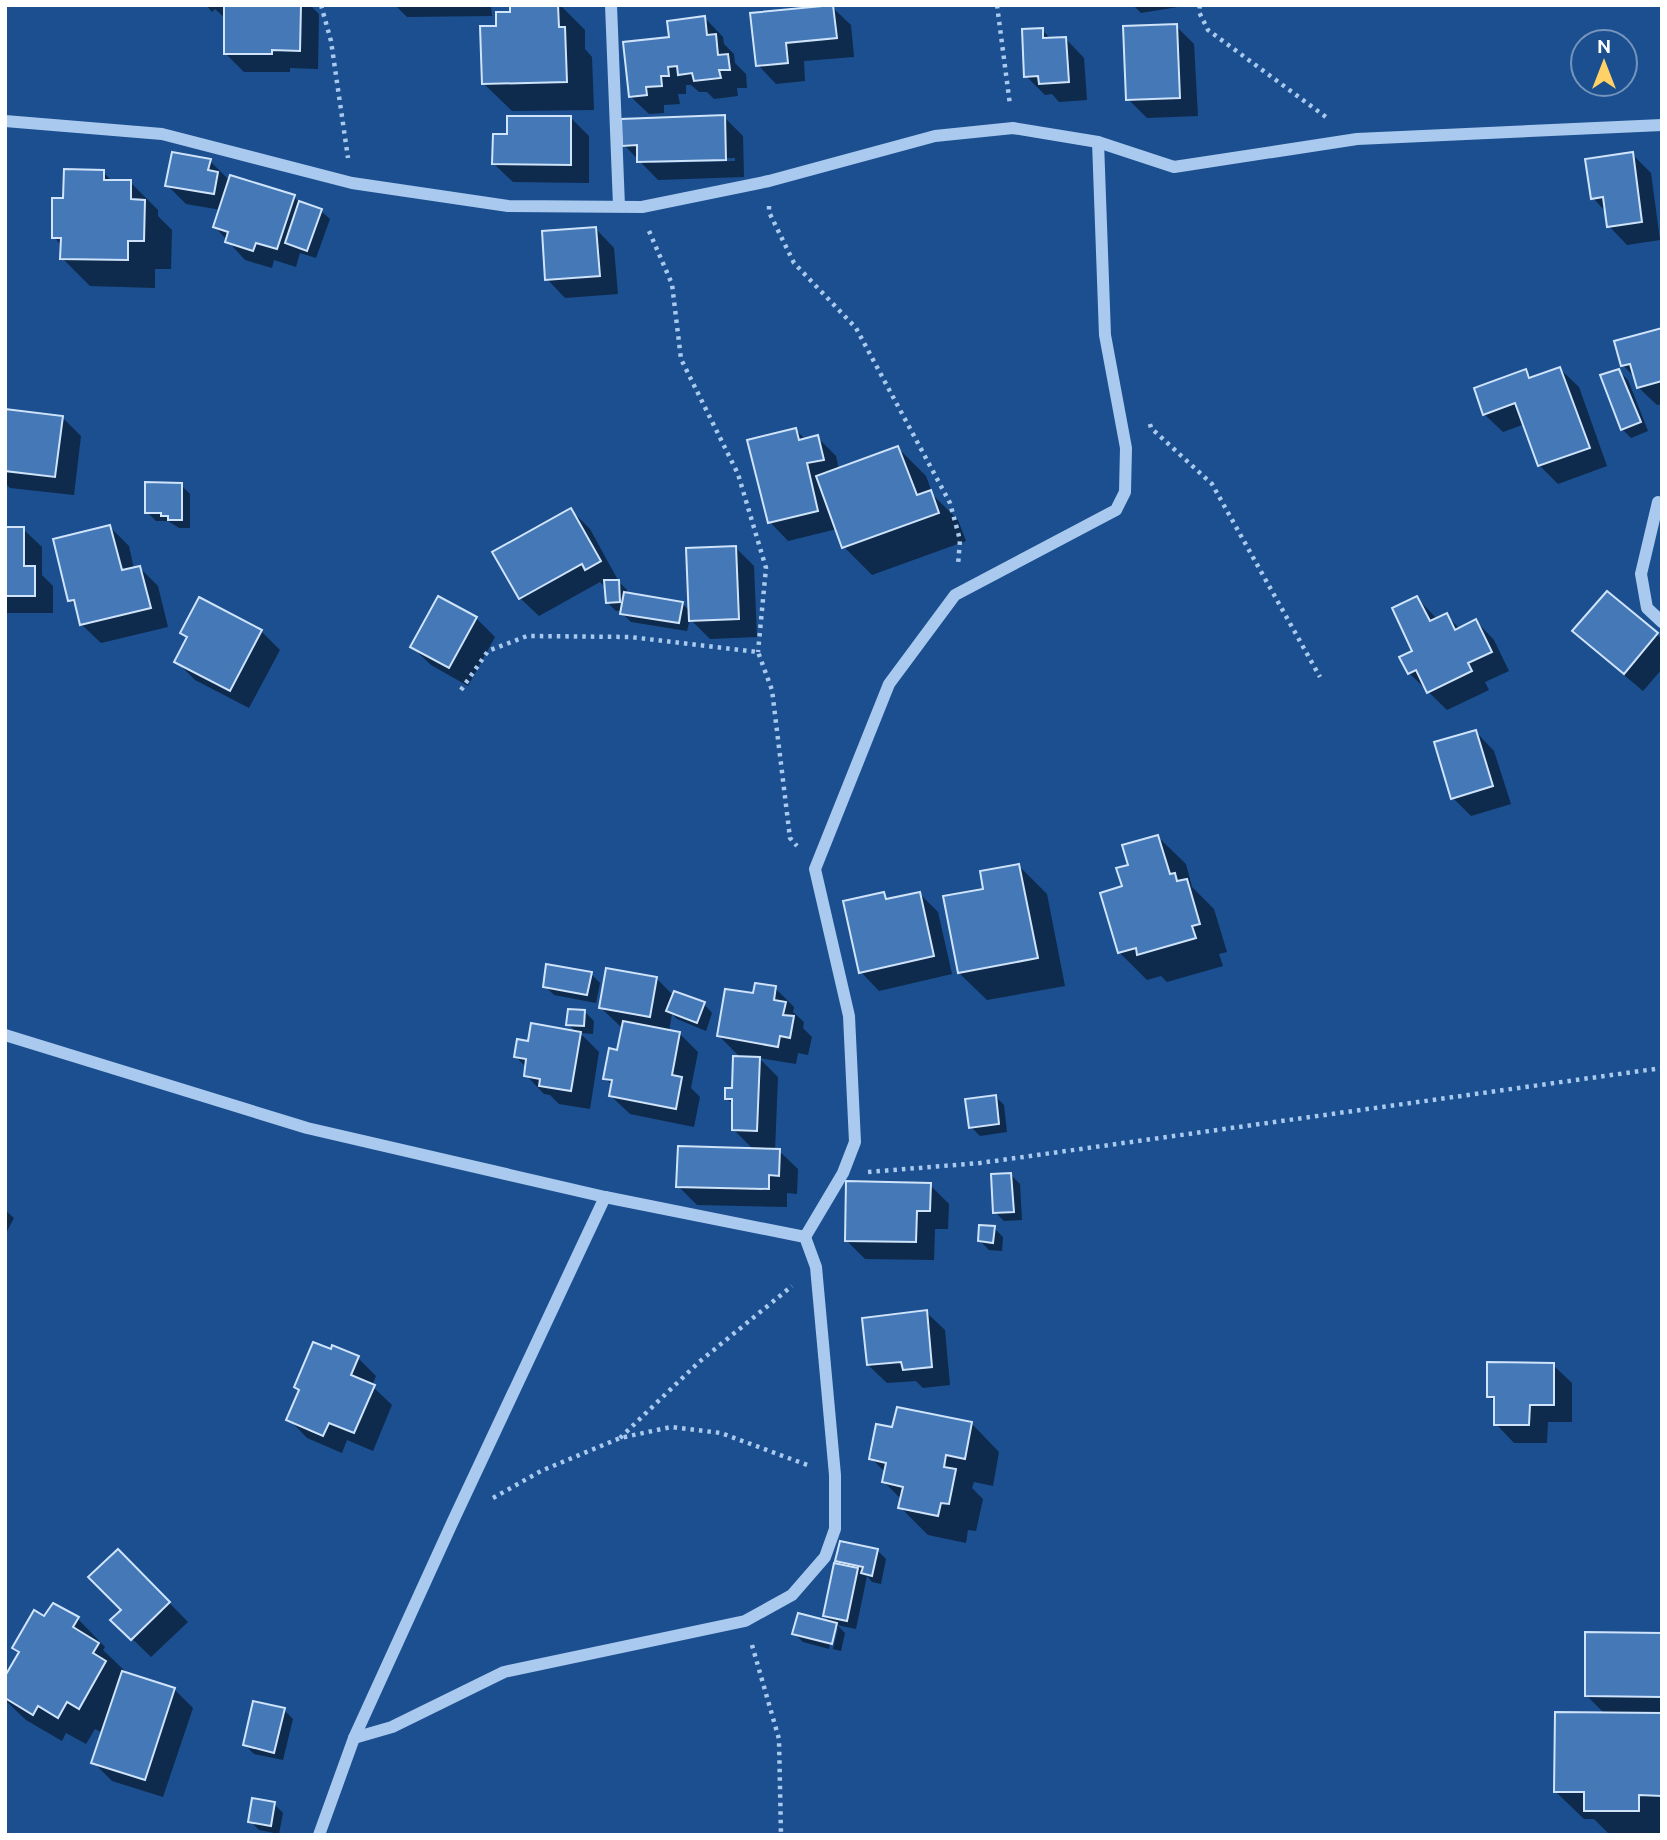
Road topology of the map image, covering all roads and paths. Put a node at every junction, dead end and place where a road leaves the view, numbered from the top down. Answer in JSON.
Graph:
{"nodes":[{"id":1,"x":321,"y":5,"type":"edge"},
{"id":2,"x":611,"y":5,"type":"edge"},
{"id":3,"x":997,"y":5,"type":"edge"},
{"id":4,"x":1200,"y":5,"type":"edge"},
{"id":5,"x":5,"y":121,"type":"edge"},
{"id":6,"x":1662,"y":125,"type":"edge"},
{"id":7,"x":1013,"y":128,"type":"junction"},
{"id":8,"x":1357,"y":139,"type":"junction"},
{"id":9,"x":1098,"y":142,"type":"junction"},
{"id":10,"x":769,"y":181,"type":"junction"},
{"id":11,"x":352,"y":183,"type":"junction"},
{"id":12,"x":619,"y":206,"type":"junction"},
{"id":13,"x":642,"y":207,"type":"junction"},
{"id":14,"x":1147,"y":416,"type":"dead end"},
{"id":15,"x":1658,"y":502,"type":"dead end"},
{"id":16,"x":955,"y":595,"type":"junction"},
{"id":17,"x":1662,"y":622,"type":"edge"},
{"id":18,"x":758,"y":652,"type":"junction"},
{"id":19,"x":1320,"y":677,"type":"dead end"},
{"id":20,"x":461,"y":690,"type":"dead end"},
{"id":21,"x":815,"y":869,"type":"junction"},
{"id":22,"x":5,"y":1035,"type":"edge"},
{"id":23,"x":1662,"y":1068,"type":"edge"},
{"id":24,"x":843,"y":1173,"type":"junction"},
{"id":25,"x":605,"y":1197,"type":"junction"},
{"id":26,"x":805,"y":1237,"type":"junction"},
{"id":27,"x":816,"y":1267,"type":"junction"},
{"id":28,"x":620,"y":1438,"type":"junction"},
{"id":29,"x":835,"y":1475,"type":"junction"},
{"id":30,"x":453,"y":1521,"type":"junction"},
{"id":31,"x":745,"y":1621,"type":"junction"},
{"id":32,"x":354,"y":1738,"type":"junction"},
{"id":33,"x":319,"y":1835,"type":"edge"},
{"id":34,"x":781,"y":1835,"type":"edge"}],
"edges":[{"from":1,"to":11,"type":"path"},
{"from":2,"to":12,"type":"street"},
{"from":3,"to":7,"type":"path"},
{"from":4,"to":8,"type":"path"},
{"from":5,"to":11,"type":"street"},
{"from":6,"to":8,"type":"street"},
{"from":7,"to":9,"type":"street"},
{"from":7,"to":10,"type":"street"},
{"from":8,"to":9,"type":"street"},
{"from":9,"to":16,"type":"street"},
{"from":10,"to":13,"type":"street"},
{"from":10,"to":16,"type":"path"},
{"from":11,"to":12,"type":"street"},
{"from":12,"to":13,"type":"street"},
{"from":13,"to":18,"type":"path"},
{"from":14,"to":19,"type":"path"},
{"from":15,"to":17,"type":"street"},
{"from":16,"to":21,"type":"street"},
{"from":18,"to":20,"type":"path"},
{"from":18,"to":21,"type":"path"},
{"from":21,"to":24,"type":"street"},
{"from":22,"to":25,"type":"street"},
{"from":23,"to":24,"type":"path"},
{"from":24,"to":26,"type":"street"},
{"from":25,"to":26,"type":"street"},
{"from":25,"to":30,"type":"street"},
{"from":26,"to":27,"type":"street"},
{"from":27,"to":28,"type":"path"},
{"from":27,"to":29,"type":"street"},
{"from":28,"to":29,"type":"path"},
{"from":28,"to":30,"type":"path"},
{"from":29,"to":31,"type":"street"},
{"from":30,"to":32,"type":"street"},
{"from":31,"to":32,"type":"street"},
{"from":31,"to":34,"type":"path"},
{"from":32,"to":33,"type":"street"}]}
